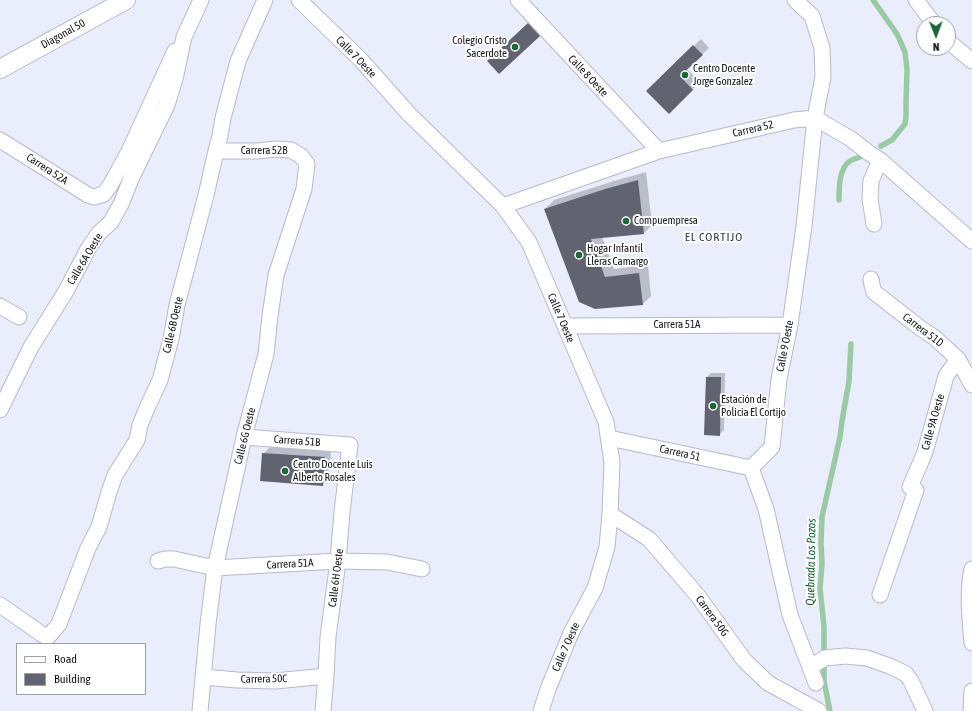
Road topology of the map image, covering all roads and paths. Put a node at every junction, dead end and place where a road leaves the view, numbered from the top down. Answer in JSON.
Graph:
{"nodes":[{"id":1,"x":126,"y":0,"type":"edge"},
{"id":2,"x":201,"y":0,"type":"edge"},
{"id":3,"x":264,"y":0,"type":"edge"},
{"id":4,"x":299,"y":0,"type":"edge"},
{"id":5,"x":518,"y":0,"type":"edge"},
{"id":6,"x":795,"y":0,"type":"edge"},
{"id":7,"x":916,"y":0,"type":"edge"},
{"id":8,"x":928,"y":16,"type":"edge"},
{"id":9,"x":184,"y":37,"type":"junction"},
{"id":10,"x":956,"y":48,"type":"edge"},
{"id":11,"x":972,"y":62,"type":"edge"},
{"id":12,"x":0,"y":69,"type":"edge"},
{"id":13,"x":815,"y":118,"type":"junction"},
{"id":14,"x":0,"y":140,"type":"edge"},
{"id":15,"x":216,"y":150,"type":"junction"},
{"id":16,"x":659,"y":151,"type":"junction"},
{"id":17,"x":880,"y":160,"type":"junction"},
{"id":18,"x":307,"y":164,"type":"joint"},
{"id":19,"x":94,"y":197,"type":"joint"},
{"id":20,"x":503,"y":206,"type":"junction"},
{"id":21,"x":874,"y":224,"type":"dead end"},
{"id":22,"x":972,"y":241,"type":"edge"},
{"id":23,"x":871,"y":279,"type":"dead end"},
{"id":24,"x":0,"y":306,"type":"edge"},
{"id":25,"x":19,"y":317,"type":"dead end"},
{"id":26,"x":790,"y":325,"type":"junction"},
{"id":27,"x":565,"y":326,"type":"junction"},
{"id":28,"x":958,"y":359,"type":"junction"},
{"id":29,"x":972,"y":386,"type":"edge"},
{"id":30,"x":0,"y":410,"type":"edge"},
{"id":31,"x":244,"y":437,"type":"junction"},
{"id":32,"x":609,"y":438,"type":"junction"},
{"id":33,"x":350,"y":445,"type":"joint"},
{"id":34,"x":751,"y":468,"type":"junction"},
{"id":35,"x":610,"y":514,"type":"junction"},
{"id":36,"x":158,"y":561,"type":"dead end"},
{"id":37,"x":338,"y":561,"type":"junction"},
{"id":38,"x":215,"y":568,"type":"junction"},
{"id":39,"x":422,"y":569,"type":"dead end"},
{"id":40,"x":972,"y":569,"type":"edge"},
{"id":41,"x":880,"y":595,"type":"dead end"},
{"id":42,"x":0,"y":606,"type":"edge"},
{"id":43,"x":972,"y":643,"type":"edge"},
{"id":44,"x":810,"y":666,"type":"junction"},
{"id":45,"x":326,"y":676,"type":"junction"},
{"id":46,"x":203,"y":677,"type":"junction"},
{"id":47,"x":816,"y":683,"type":"dead end"},
{"id":48,"x":972,"y":691,"type":"edge"},
{"id":49,"x":200,"y":711,"type":"edge"},
{"id":50,"x":322,"y":711,"type":"edge"},
{"id":51,"x":541,"y":711,"type":"edge"},
{"id":52,"x":819,"y":711,"type":"edge"},
{"id":53,"x":925,"y":711,"type":"edge"},
{"id":54,"x":971,"y":711,"type":"edge"}],
"edges":[{"from":1,"to":12,"type":"street","name":"Diagonal 50"},
{"from":2,"to":9,"type":"street","name":"Calle 6A Oeste"},
{"from":3,"to":15,"type":"street","name":"Calle 6B Oeste"},
{"from":4,"to":20,"type":"street","name":"Calle 7 Oeste"},
{"from":5,"to":16,"type":"street","name":"Calle 8 Oeste"},
{"from":6,"to":13,"type":"street","name":"Calle 9 Oeste"},
{"from":7,"to":8,"type":"street"},
{"from":9,"to":19,"type":"street","name":"Calle 6A Oeste"},
{"from":9,"to":30,"type":"street","name":"Calle 6A Oeste"},
{"from":10,"to":11,"type":"street"},
{"from":13,"to":16,"type":"street","name":"Carrera 52"},
{"from":13,"to":17,"type":"street"},
{"from":13,"to":26,"type":"street","name":"Calle 9 Oeste"},
{"from":14,"to":19,"type":"street","name":"Carrera 52A"},
{"from":15,"to":18,"type":"street","name":"Carrera 52B"},
{"from":15,"to":42,"type":"street","name":"Calle 6B Oeste"},
{"from":16,"to":20,"type":"street","name":"Carrera 52"},
{"from":17,"to":21,"type":"street"},
{"from":17,"to":22,"type":"street"},
{"from":18,"to":31,"type":"street","name":"Calle 6G Oeste"},
{"from":20,"to":27,"type":"street","name":"Calle 7 Oeste"},
{"from":23,"to":28,"type":"street","name":"Carrera 51D"},
{"from":24,"to":25,"type":"street"},
{"from":26,"to":27,"type":"street","name":"Carrera 51A"},
{"from":26,"to":34,"type":"street","name":"Calle 9 Oeste"},
{"from":27,"to":32,"type":"street","name":"Calle 7 Oeste"},
{"from":28,"to":29,"type":"street","name":"Carrera 51D"},
{"from":28,"to":41,"type":"street","name":"Calle 9A Oeste"},
{"from":31,"to":33,"type":"street","name":"Carrera 51B"},
{"from":31,"to":38,"type":"street","name":"Calle 6G Oeste"},
{"from":32,"to":34,"type":"street","name":"Carrera 51"},
{"from":32,"to":35,"type":"street","name":"Calle 7 Oeste"},
{"from":33,"to":37,"type":"street","name":"Calle 6H Oeste"},
{"from":34,"to":44,"type":"street"},
{"from":35,"to":51,"type":"street","name":"Calle 7 Oeste"},
{"from":35,"to":52,"type":"street","name":"Carrera 50G"},
{"from":36,"to":38,"type":"street","name":"Carrera 51A"},
{"from":37,"to":38,"type":"street","name":"Carrera 51A"},
{"from":37,"to":39,"type":"street","name":"Carrera 51A"},
{"from":37,"to":45,"type":"street","name":"Calle 6H Oeste"},
{"from":38,"to":46,"type":"street","name":"Calle 6G Oeste"},
{"from":40,"to":43,"type":"street"},
{"from":44,"to":47,"type":"street"},
{"from":44,"to":53,"type":"street"},
{"from":45,"to":46,"type":"street","name":"Carrera 50C"},
{"from":45,"to":50,"type":"street","name":"Calle 6H Oeste"},
{"from":46,"to":49,"type":"street","name":"Calle 6G Oeste"},
{"from":48,"to":54,"type":"street"}]}
